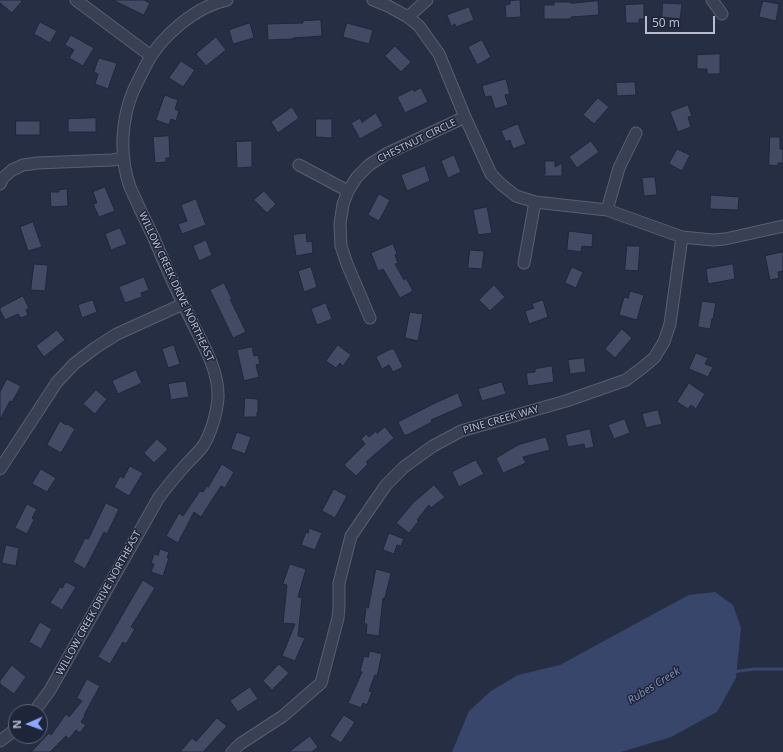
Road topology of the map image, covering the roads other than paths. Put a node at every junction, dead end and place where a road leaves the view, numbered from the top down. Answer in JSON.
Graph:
{"nodes":[{"id":1,"x":76,"y":0,"type":"edge"},
{"id":2,"x":226,"y":0,"type":"edge"},
{"id":3,"x":373,"y":0,"type":"edge"},
{"id":4,"x":427,"y":0,"type":"edge"},
{"id":5,"x":408,"y":17,"type":"junction"},
{"id":6,"x":151,"y":56,"type":"junction"},
{"id":7,"x":465,"y":117,"type":"junction"},
{"id":8,"x":636,"y":133,"type":"dead end"},
{"id":9,"x":124,"y":158,"type":"junction"},
{"id":10,"x":299,"y":165,"type":"dead end"},
{"id":11,"x":0,"y":184,"type":"edge"},
{"id":12,"x":348,"y":191,"type":"junction"},
{"id":13,"x":535,"y":202,"type":"junction"},
{"id":14,"x":607,"y":210,"type":"junction"},
{"id":15,"x":783,"y":226,"type":"edge"},
{"id":16,"x":682,"y":237,"type":"junction"},
{"id":17,"x":524,"y":263,"type":"dead end"},
{"id":18,"x":183,"y":304,"type":"junction"},
{"id":19,"x":370,"y":318,"type":"dead end"},
{"id":20,"x":0,"y":469,"type":"edge"},
{"id":21,"x":40,"y":704,"type":"edge"},
{"id":22,"x":232,"y":752,"type":"edge"}],
"edges":[{"from":1,"to":6,"type":"street"},
{"from":2,"to":6,"type":"street","name":"WILLOW CREEK DRIVE NORTHEAST"},
{"from":3,"to":5,"type":"street"},
{"from":4,"to":5,"type":"street"},
{"from":5,"to":7,"type":"street"},
{"from":6,"to":9,"type":"street","name":"WILLOW CREEK DRIVE NORTHEAST"},
{"from":7,"to":12,"type":"street","name":"CHESTNUT CIRCLE"},
{"from":7,"to":13,"type":"street"},
{"from":8,"to":14,"type":"street"},
{"from":9,"to":11,"type":"street"},
{"from":9,"to":18,"type":"street","name":"WILLOW CREEK DRIVE NORTHEAST"},
{"from":10,"to":12,"type":"street"},
{"from":12,"to":19,"type":"street","name":"CHESTNUT CIRCLE"},
{"from":13,"to":14,"type":"street"},
{"from":13,"to":17,"type":"street"},
{"from":14,"to":16,"type":"street"},
{"from":15,"to":16,"type":"street"},
{"from":16,"to":22,"type":"street","name":"PINE CREEK WAY"},
{"from":18,"to":20,"type":"street"},
{"from":18,"to":21,"type":"street","name":"WILLOW CREEK DRIVE NORTHEAST"}]}
